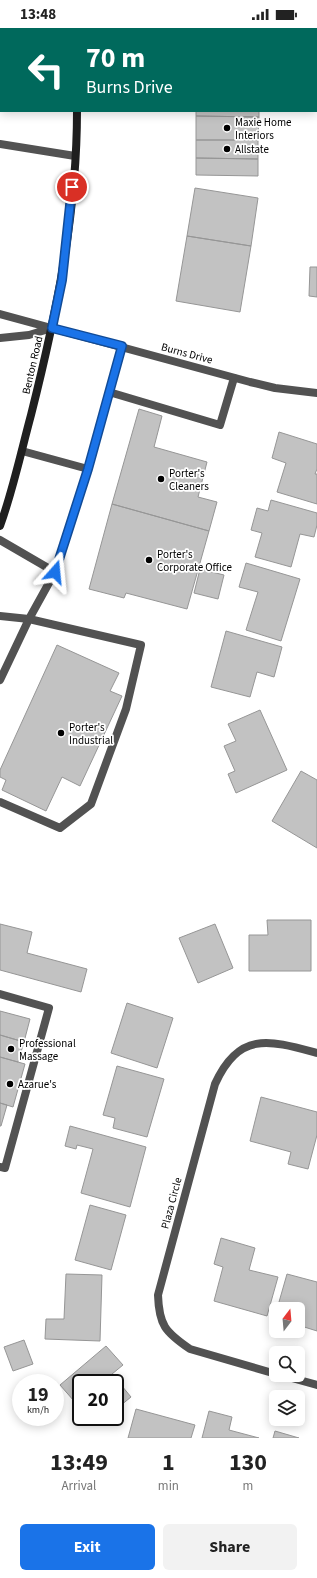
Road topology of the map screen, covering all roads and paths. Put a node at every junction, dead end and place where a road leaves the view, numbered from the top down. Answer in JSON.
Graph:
{"nodes":[{"id":1,"x":77,"y":112,"type":"edge"},
{"id":2,"x":0,"y":144,"type":"edge"},
{"id":3,"x":75,"y":156,"type":"junction"},
{"id":4,"x":0,"y":314,"type":"edge"},
{"id":5,"x":52,"y":328,"type":"junction"},
{"id":6,"x":0,"y":338,"type":"edge"},
{"id":7,"x":122,"y":346,"type":"junction"},
{"id":8,"x":234,"y":378,"type":"junction"},
{"id":9,"x":109,"y":392,"type":"junction"},
{"id":10,"x":317,"y":393,"type":"edge"},
{"id":11,"x":22,"y":451,"type":"junction"},
{"id":12,"x":88,"y":469,"type":"junction"},
{"id":13,"x":0,"y":526,"type":"edge"},
{"id":14,"x":0,"y":540,"type":"edge"},
{"id":15,"x":55,"y":572,"type":"junction"},
{"id":16,"x":0,"y":616,"type":"edge"},
{"id":17,"x":29,"y":618,"type":"junction"},
{"id":18,"x":0,"y":680,"type":"edge"},
{"id":19,"x":0,"y":802,"type":"edge"},
{"id":20,"x":0,"y":994,"type":"edge"},
{"id":21,"x":317,"y":1053,"type":"edge"},
{"id":22,"x":0,"y":1167,"type":"edge"},
{"id":23,"x":269,"y":1372,"type":"edge"},
{"id":24,"x":305,"y":1382,"type":"edge"},
{"id":25,"x":317,"y":1385,"type":"edge"}],
"edges":[{"from":1,"to":3,"type":"main road","name":"Benton Road"},
{"from":2,"to":3,"type":"street"},
{"from":3,"to":5,"type":"main road","name":"Benton Road"},
{"from":4,"to":5,"type":"street","name":"Burns Drive"},
{"from":5,"to":6,"type":"street"},
{"from":5,"to":7,"type":"street","name":"Burns Drive"},
{"from":5,"to":11,"type":"main road","name":"Benton Road"},
{"from":7,"to":8,"type":"street","name":"Burns Drive"},
{"from":7,"to":9,"type":"street"},
{"from":8,"to":9,"type":"street"},
{"from":8,"to":10,"type":"street","name":"Burns Drive"},
{"from":9,"to":12,"type":"street"},
{"from":11,"to":12,"type":"street"},
{"from":11,"to":13,"type":"main road","name":"Benton Road"},
{"from":12,"to":15,"type":"street"},
{"from":14,"to":15,"type":"street"},
{"from":15,"to":17,"type":"street"},
{"from":16,"to":17,"type":"street"},
{"from":17,"to":18,"type":"street"},
{"from":17,"to":19,"type":"street"},
{"from":20,"to":22,"type":"street"},
{"from":21,"to":23,"type":"street","name":"Plaza Circle"},
{"from":24,"to":25,"type":"street"}]}
